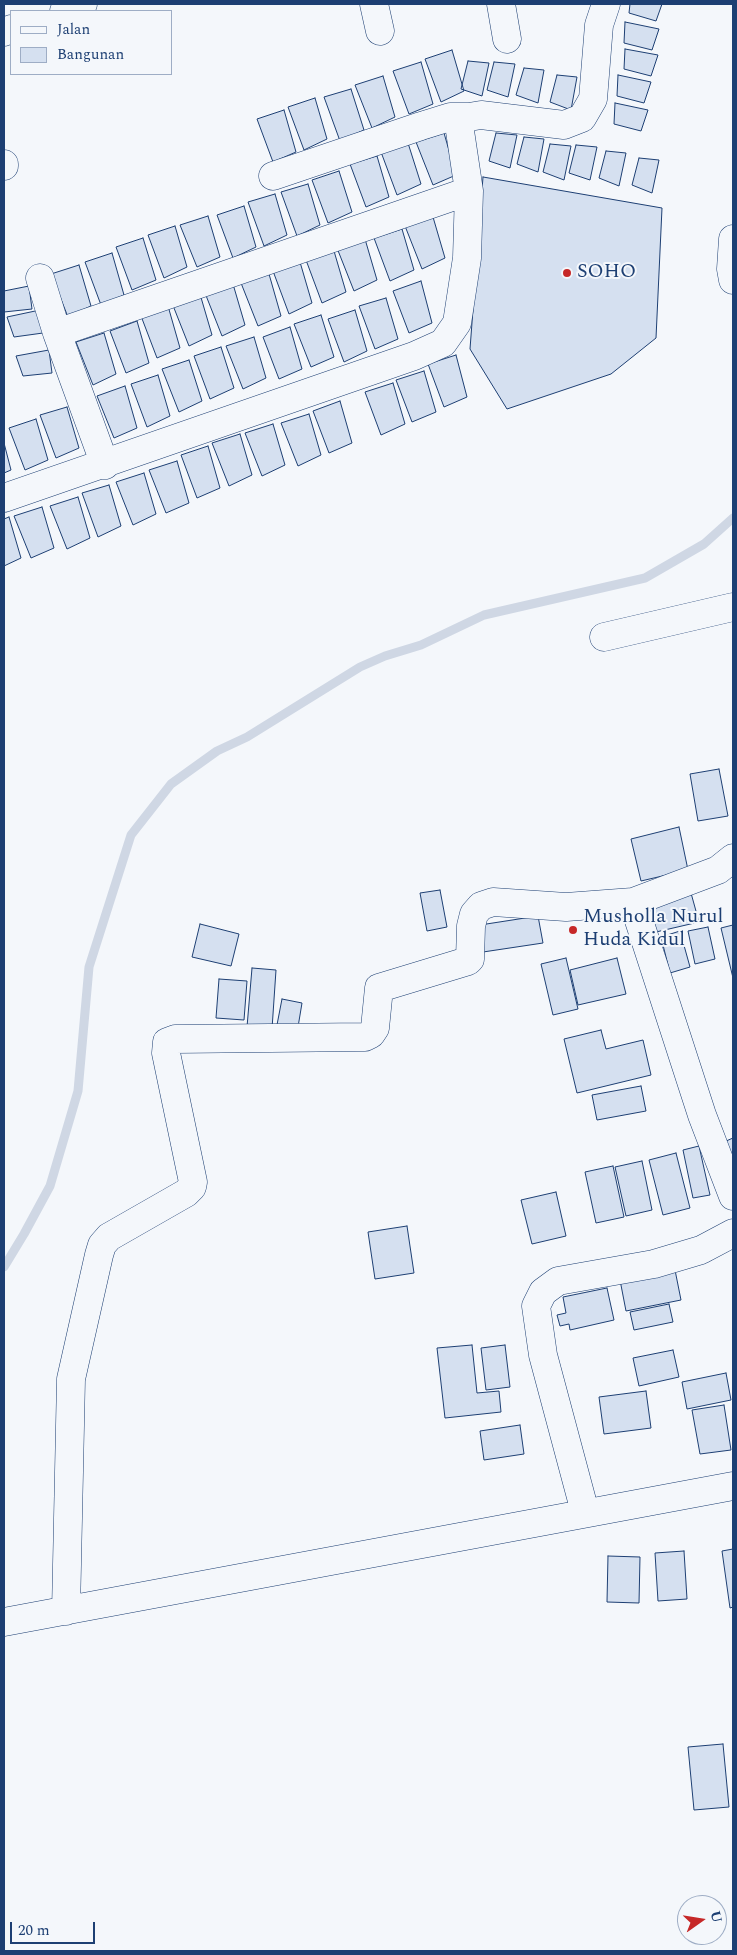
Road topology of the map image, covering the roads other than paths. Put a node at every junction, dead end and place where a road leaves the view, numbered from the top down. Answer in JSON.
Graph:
{"nodes":[{"id":1,"x":83,"y":4,"type":"edge"},
{"id":2,"x":374,"y":4,"type":"edge"},
{"id":3,"x":501,"y":4,"type":"edge"},
{"id":4,"x":606,"y":4,"type":"edge"},
{"id":5,"x":67,"y":10,"type":"edge"},
{"id":6,"x":380,"y":31,"type":"dead end"},
{"id":7,"x":507,"y":39,"type":"dead end"},
{"id":8,"x":469,"y":117,"type":"junction"},
{"id":9,"x":273,"y":176,"type":"dead end"},
{"id":10,"x":469,"y":191,"type":"junction"},
{"id":11,"x":733,"y":239,"type":"edge"},
{"id":12,"x":40,"y":278,"type":"dead end"},
{"id":13,"x":733,"y":280,"type":"edge"},
{"id":14,"x":57,"y":333,"type":"junction"},
{"id":15,"x":105,"y":464,"type":"junction"},
{"id":16,"x":4,"y":498,"type":"edge"},
{"id":17,"x":733,"y":607,"type":"edge"},
{"id":18,"x":604,"y":637,"type":"dead end"},
{"id":19,"x":733,"y":858,"type":"edge"},
{"id":20,"x":633,"y":902,"type":"junction"},
{"id":21,"x":733,"y":1196,"type":"edge"},
{"id":22,"x":733,"y":1233,"type":"edge"},
{"id":23,"x":733,"y":1486,"type":"edge"},
{"id":24,"x":585,"y":1512,"type":"junction"},
{"id":25,"x":66,"y":1611,"type":"junction"},
{"id":26,"x":4,"y":1622,"type":"edge"}],
"edges":[{"from":1,"to":5,"type":"street"},
{"from":2,"to":6,"type":"street"},
{"from":3,"to":7,"type":"street"},
{"from":4,"to":8,"type":"street"},
{"from":8,"to":9,"type":"street"},
{"from":8,"to":10,"type":"street"},
{"from":10,"to":14,"type":"street"},
{"from":10,"to":15,"type":"street"},
{"from":11,"to":13,"type":"street"},
{"from":12,"to":14,"type":"street"},
{"from":14,"to":15,"type":"street"},
{"from":15,"to":16,"type":"street"},
{"from":17,"to":18,"type":"street"},
{"from":19,"to":20,"type":"street"},
{"from":20,"to":21,"type":"street"},
{"from":20,"to":25,"type":"street"},
{"from":22,"to":24,"type":"street"},
{"from":23,"to":24,"type":"street"},
{"from":24,"to":25,"type":"street"},
{"from":25,"to":26,"type":"street"}]}
